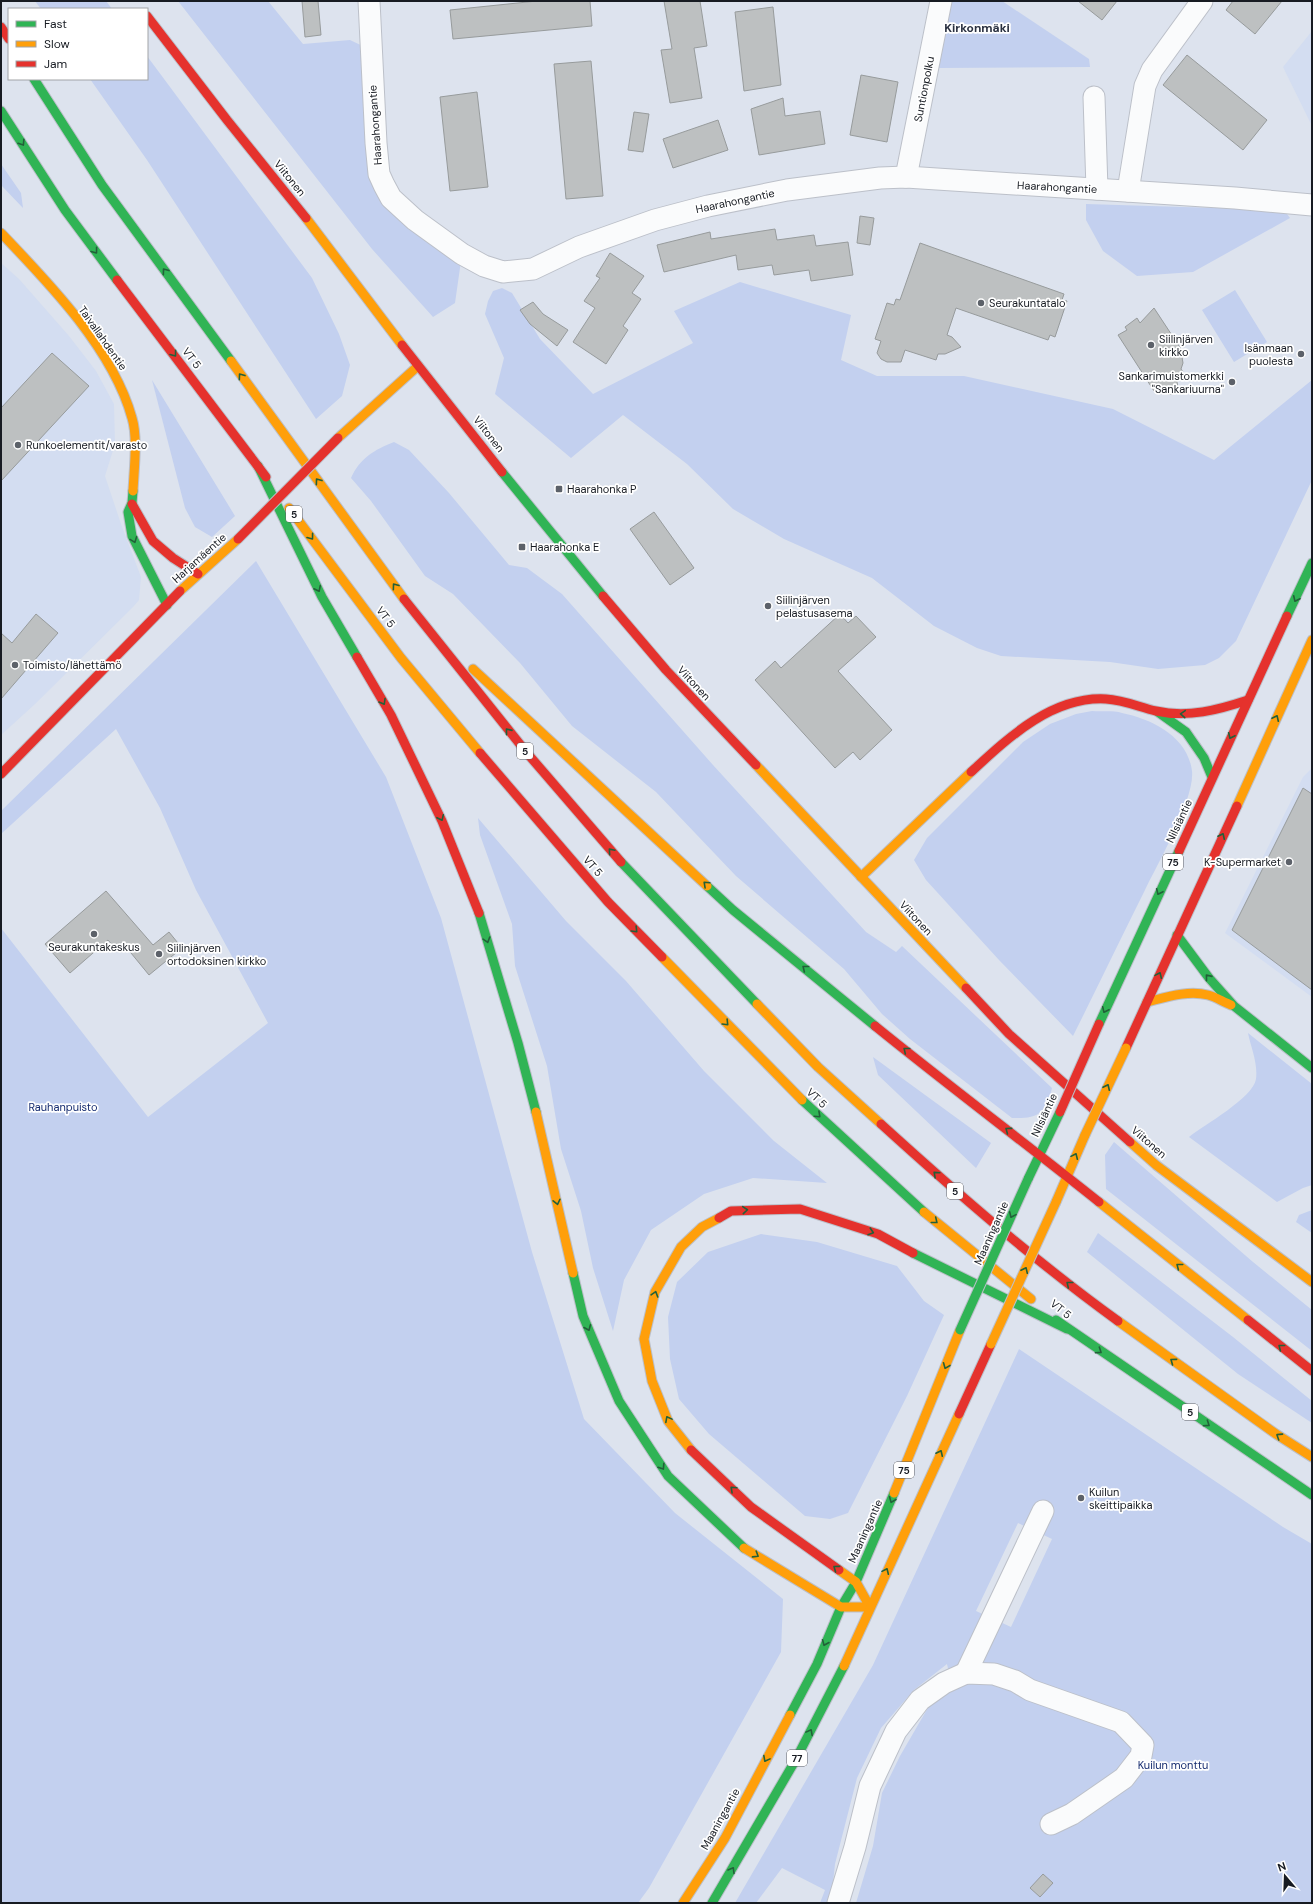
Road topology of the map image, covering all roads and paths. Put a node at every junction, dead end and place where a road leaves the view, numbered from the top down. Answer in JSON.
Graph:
{"nodes":[{"id":1,"x":369,"y":1,"type":"edge"},
{"id":2,"x":941,"y":1,"type":"edge"},
{"id":3,"x":1202,"y":1,"type":"edge"},
{"id":4,"x":148,"y":17,"type":"edge"},
{"id":5,"x":1,"y":27,"type":"edge"},
{"id":6,"x":8,"y":38,"type":"edge"},
{"id":7,"x":35,"y":80,"type":"edge"},
{"id":8,"x":1094,"y":97,"type":"dead end"},
{"id":9,"x":1,"y":111,"type":"edge"},
{"id":10,"x":906,"y":177,"type":"junction"},
{"id":11,"x":1096,"y":189,"type":"junction"},
{"id":12,"x":1128,"y":191,"type":"junction"},
{"id":13,"x":1312,"y":205,"type":"edge"},
{"id":14,"x":1,"y":233,"type":"edge"},
{"id":15,"x":418,"y":366,"type":"junction"},
{"id":16,"x":258,"y":466,"type":"junction"},
{"id":17,"x":132,"y":503,"type":"junction"},
{"id":18,"x":1312,"y":563,"type":"edge"},
{"id":19,"x":198,"y":574,"type":"junction"},
{"id":20,"x":167,"y":605,"type":"junction"},
{"id":21,"x":418,"y":618,"type":"junction"},
{"id":22,"x":1312,"y":640,"type":"edge"},
{"id":23,"x":1248,"y":700,"type":"junction"},
{"id":24,"x":1156,"y":710,"type":"junction"},
{"id":25,"x":1,"y":774,"type":"edge"},
{"id":26,"x":1212,"y":777,"type":"junction"},
{"id":27,"x":861,"y":877,"type":"junction"},
{"id":28,"x":1177,"y":935,"type":"junction"},
{"id":29,"x":1147,"y":1002,"type":"junction"},
{"id":30,"x":1234,"y":1006,"type":"junction"},
{"id":31,"x":1312,"y":1068,"type":"edge"},
{"id":32,"x":1039,"y":1154,"type":"junction"},
{"id":33,"x":1066,"y":1176,"type":"junction"},
{"id":34,"x":1312,"y":1282,"type":"edge"},
{"id":35,"x":1067,"y":1329,"type":"junction"},
{"id":36,"x":1312,"y":1371,"type":"edge"},
{"id":37,"x":1312,"y":1457,"type":"edge"},
{"id":38,"x":1312,"y":1495,"type":"edge"},
{"id":39,"x":1043,"y":1511,"type":"dead end"},
{"id":40,"x":856,"y":1582,"type":"junction"},
{"id":41,"x":841,"y":1607,"type":"junction"},
{"id":42,"x":870,"y":1607,"type":"junction"},
{"id":43,"x":966,"y":1672,"type":"junction"},
{"id":44,"x":1052,"y":1824,"type":"dead end"},
{"id":45,"x":683,"y":1903,"type":"edge"},
{"id":46,"x":712,"y":1903,"type":"edge"},
{"id":47,"x":838,"y":1903,"type":"edge"}],
"edges":[{"from":1,"to":10,"type":"street","name":"Haarahongantie"},
{"from":2,"to":10,"type":"street","name":"Suntionpolku"},
{"from":3,"to":12,"type":"street"},
{"from":4,"to":15,"type":"main road","name":"Viitonen"},
{"from":5,"to":6,"type":"main road"},
{"from":21,"to":7,"type":"main road","number":"5","one_way":true},
{"from":8,"to":11,"type":"street"},
{"from":9,"to":16,"type":"main road","name":"VT 5","number":"5","one_way":true},
{"from":10,"to":11,"type":"street","name":"Haarahongantie"},
{"from":11,"to":12,"type":"street","name":"Haarahongantie"},
{"from":12,"to":13,"type":"street","name":"Haarahongantie"},
{"from":14,"to":17,"type":"main road","name":"Taivallahdentie"},
{"from":15,"to":19,"type":"main road","name":"Harjamäentie","bridge":true},
{"from":15,"to":27,"type":"main road","name":"Viitonen"},
{"from":16,"to":35,"type":"main road","name":"VT 5","number":"5","one_way":true},
{"from":16,"to":41,"type":"main road","one_way":true},
{"from":17,"to":19,"type":"main road"},
{"from":17,"to":20,"type":"main road","name":"Taivallahdentie","one_way":true},
{"from":18,"to":23,"type":"main road","name":"Nilsiäntie","number":"75","one_way":true},
{"from":19,"to":20,"type":"main road","name":"Harjamäentie"},
{"from":20,"to":25,"type":"main road","name":"Harjamäentie"},
{"from":32,"to":21,"type":"main road","one_way":true},
{"from":37,"to":21,"type":"main road","number":"5","one_way":true},
{"from":28,"to":22,"type":"main road","number":"75","one_way":true},
{"from":23,"to":24,"type":"main road","one_way":true},
{"from":23,"to":26,"type":"main road","name":"Nilsiäntie","number":"75","one_way":true},
{"from":24,"to":26,"type":"main road"},
{"from":24,"to":27,"type":"main road"},
{"from":26,"to":32,"type":"main road","name":"Nilsiäntie","number":"75","one_way":true,"bridge":true},
{"from":27,"to":34,"type":"main road","name":"Viitonen"},
{"from":29,"to":28,"type":"main road","number":"75","one_way":true},
{"from":30,"to":28,"type":"main road","one_way":true},
{"from":29,"to":30,"type":"main road"},
{"from":33,"to":29,"type":"main road","number":"75","one_way":true,"bridge":true},
{"from":30,"to":31,"type":"main road"},
{"from":32,"to":33,"type":"main road"},
{"from":32,"to":40,"type":"main road","name":"Maaningantie","number":"75","one_way":true,"bridge":true},
{"from":36,"to":33,"type":"main road","one_way":true},
{"from":42,"to":33,"type":"main road","number":"75","one_way":true,"bridge":true},
{"from":35,"to":38,"type":"main road","name":"VT 5","number":"5","one_way":true},
{"from":40,"to":35,"type":"main road","one_way":true},
{"from":39,"to":43,"type":"street"},
{"from":40,"to":41,"type":"main road","name":"Maaningantie","number":"75"},
{"from":40,"to":42,"type":"main road"},
{"from":41,"to":42,"type":"main road"},
{"from":41,"to":45,"type":"main road","name":"Maaningantie","number":"77","one_way":true},
{"from":46,"to":42,"type":"main road","number":"77","one_way":true},
{"from":43,"to":44,"type":"street"},
{"from":43,"to":47,"type":"street"}]}
